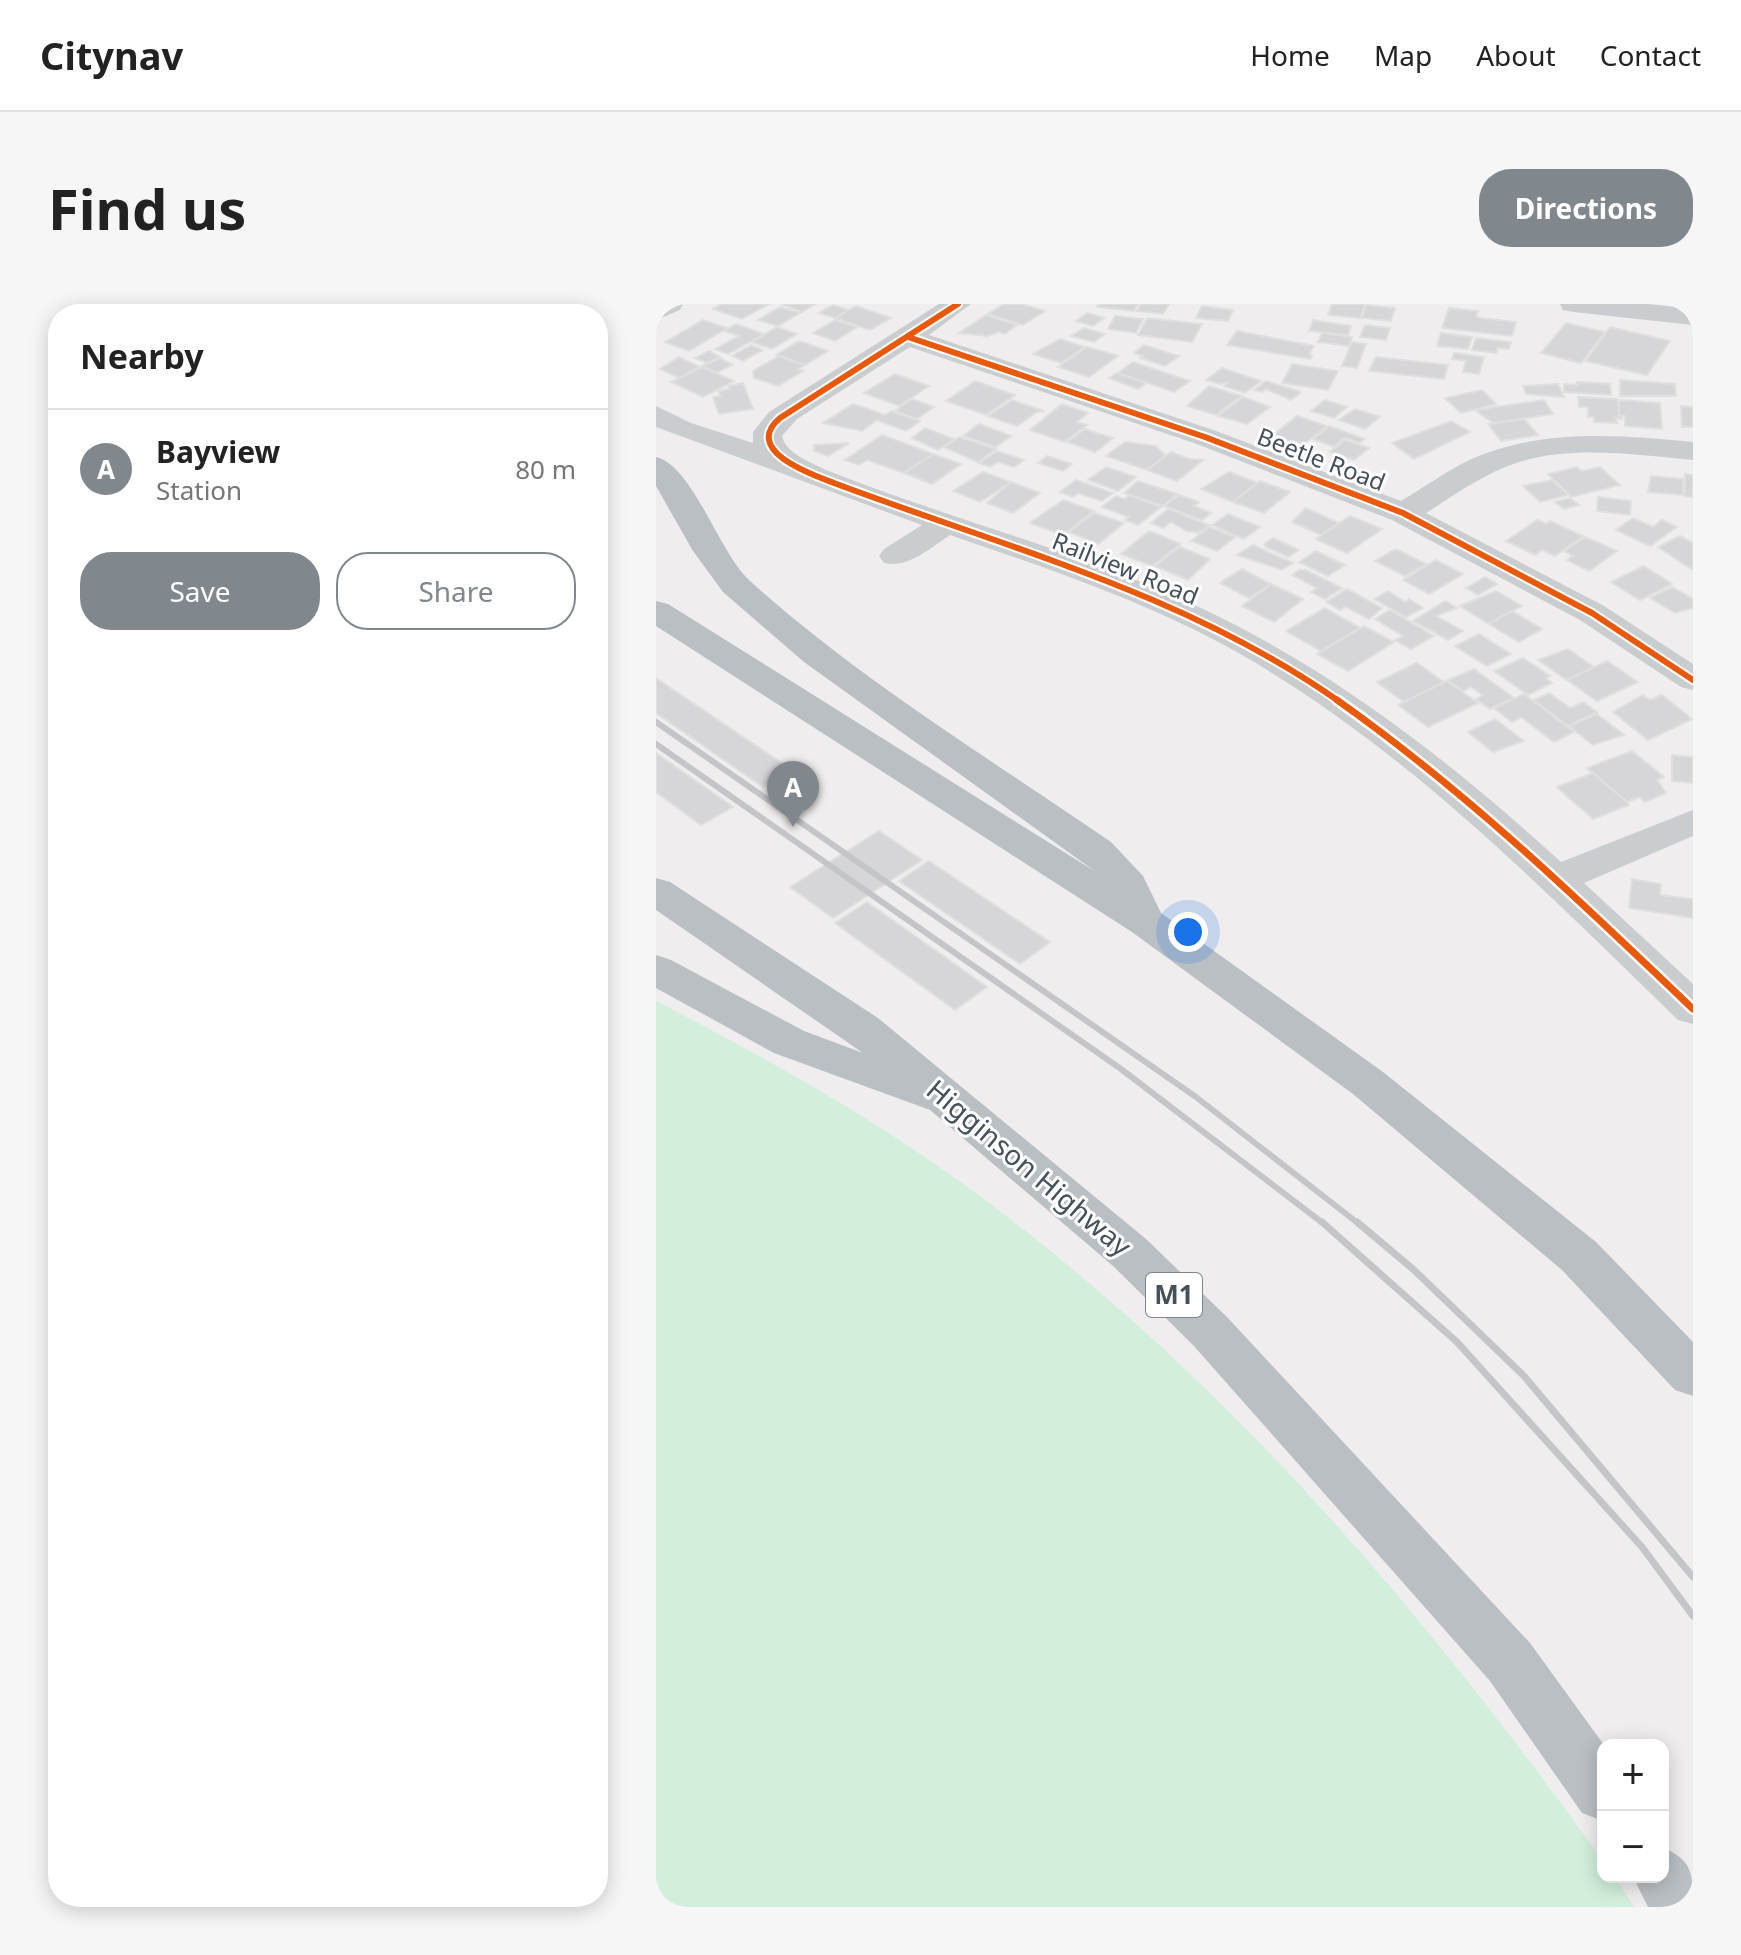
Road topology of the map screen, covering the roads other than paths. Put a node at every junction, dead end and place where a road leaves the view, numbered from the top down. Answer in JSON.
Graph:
{"nodes":[{"id":1,"x":670,"y":304,"type":"edge"},
{"id":2,"x":958,"y":304,"type":"edge"},
{"id":3,"x":1573,"y":304,"type":"edge"},
{"id":4,"x":656,"y":312,"type":"edge"},
{"id":5,"x":1693,"y":317,"type":"edge"},
{"id":6,"x":908,"y":337,"type":"junction"},
{"id":7,"x":656,"y":415,"type":"edge"},
{"id":8,"x":1693,"y":451,"type":"edge"},
{"id":9,"x":656,"y":466,"type":"edge"},
{"id":10,"x":801,"y":469,"type":"junction"},
{"id":11,"x":1403,"y":513,"type":"junction"},
{"id":12,"x":946,"y":524,"type":"junction"},
{"id":13,"x":895,"y":556,"type":"dead end"},
{"id":14,"x":656,"y":611,"type":"edge"},
{"id":15,"x":1691,"y":676,"type":"edge"},
{"id":16,"x":1693,"y":822,"type":"edge"},
{"id":17,"x":1559,"y":878,"type":"junction"},
{"id":18,"x":656,"y":891,"type":"edge"},
{"id":19,"x":1146,"y":922,"type":"junction"},
{"id":20,"x":656,"y":970,"type":"edge"},
{"id":21,"x":1693,"y":1009,"type":"edge"},
{"id":22,"x":952,"y":1102,"type":"junction"},
{"id":23,"x":1693,"y":1375,"type":"edge"},
{"id":24,"x":1597,"y":1784,"type":"edge"},
{"id":25,"x":1667,"y":1883,"type":"edge"},
{"id":26,"x":1685,"y":1907,"type":"edge"}],
"edges":[{"from":1,"to":4,"type":"street"},
{"from":2,"to":6,"type":"street"},
{"from":3,"to":5,"type":"street"},
{"from":6,"to":10,"type":"street","name":"Railview Road"},
{"from":6,"to":11,"type":"street","name":"Beetle Road"},
{"from":7,"to":10,"type":"street"},
{"from":8,"to":11,"type":"street"},
{"from":9,"to":19,"type":"highway"},
{"from":10,"to":12,"type":"street","name":"Railview Road"},
{"from":11,"to":15,"type":"street","name":"Beetle Road"},
{"from":12,"to":13,"type":"street"},
{"from":12,"to":17,"type":"street","name":"Railview Road"},
{"from":14,"to":19,"type":"highway"},
{"from":16,"to":17,"type":"street"},
{"from":17,"to":21,"type":"street","name":"Railview Road"},
{"from":18,"to":22,"type":"highway","name":"Higginson Highway","number":"M1"},
{"from":19,"to":23,"type":"highway"},
{"from":20,"to":22,"type":"highway"},
{"from":22,"to":24,"type":"highway","name":"Higginson Highway","number":"M1"},
{"from":25,"to":26,"type":"highway"}]}
